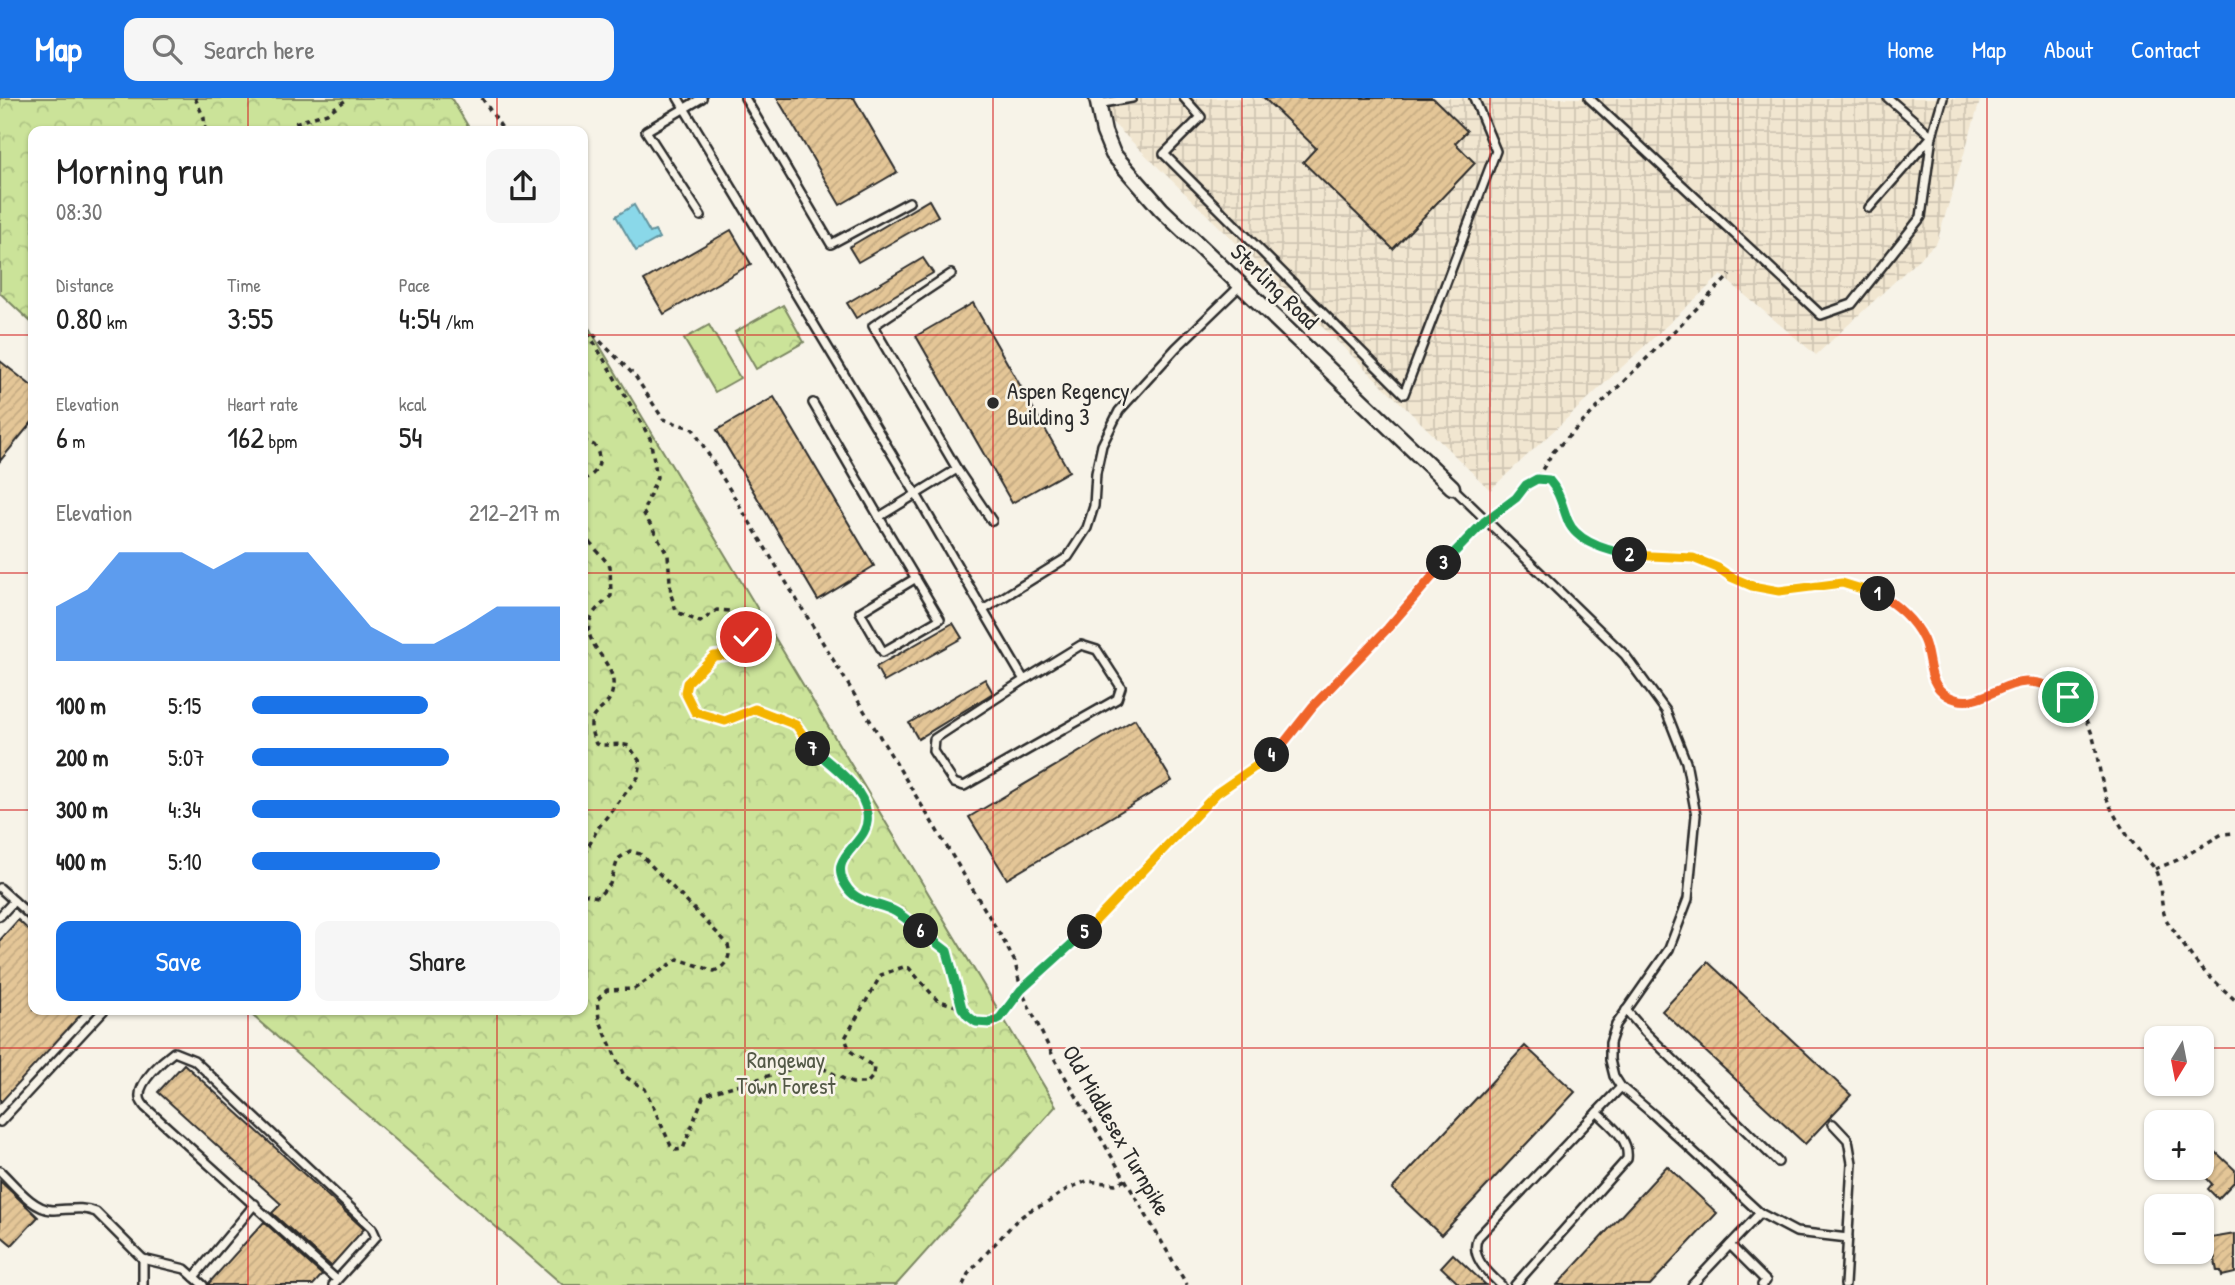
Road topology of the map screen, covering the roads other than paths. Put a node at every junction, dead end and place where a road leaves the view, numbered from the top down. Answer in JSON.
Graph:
{"nodes":[{"id":1,"x":678,"y":98,"type":"edge"},
{"id":2,"x":702,"y":98,"type":"edge"},
{"id":3,"x":745,"y":98,"type":"edge"},
{"id":4,"x":1132,"y":98,"type":"edge"},
{"id":5,"x":1184,"y":98,"type":"edge"},
{"id":6,"x":1474,"y":98,"type":"edge"},
{"id":7,"x":1589,"y":98,"type":"edge"},
{"id":8,"x":1888,"y":98,"type":"edge"},
{"id":9,"x":1943,"y":98,"type":"edge"},
{"id":10,"x":1097,"y":101,"type":"edge"},
{"id":11,"x":684,"y":109,"type":"junction"},
{"id":12,"x":1932,"y":136,"type":"junction"},
{"id":13,"x":909,"y":202,"type":"dead end"},
{"id":14,"x":1869,"y":208,"type":"dead end"},
{"id":15,"x":701,"y":216,"type":"dead end"},
{"id":16,"x":951,"y":274,"type":"dead end"},
{"id":17,"x":1241,"y":285,"type":"junction"},
{"id":18,"x":813,"y":403,"type":"dead end"},
{"id":19,"x":957,"y":469,"type":"junction"},
{"id":20,"x":1452,"y":487,"type":"joint"},
{"id":21,"x":916,"y":494,"type":"junction"},
{"id":22,"x":879,"y":517,"type":"junction"},
{"id":23,"x":992,"y":522,"type":"dead end"},
{"id":24,"x":916,"y":578,"type":"junction"},
{"id":25,"x":983,"y":610,"type":"junction"},
{"id":26,"x":1024,"y":680,"type":"junction"},
{"id":27,"x":0,"y":888,"type":"edge"},
{"id":28,"x":14,"y":901,"type":"junction"},
{"id":29,"x":28,"y":914,"type":"edge"},
{"id":30,"x":0,"y":916,"type":"edge"},
{"id":31,"x":1626,"y":1010,"type":"junction"},
{"id":32,"x":99,"y":1015,"type":"edge"},
{"id":33,"x":1620,"y":1087,"type":"junction"},
{"id":34,"x":1597,"y":1112,"type":"junction"},
{"id":35,"x":0,"y":1122,"type":"edge"},
{"id":36,"x":1833,"y":1124,"type":"dead end"},
{"id":37,"x":1778,"y":1162,"type":"dead end"},
{"id":38,"x":0,"y":1171,"type":"edge"},
{"id":39,"x":255,"y":1204,"type":"junction"},
{"id":40,"x":1760,"y":1213,"type":"junction"},
{"id":41,"x":1848,"y":1238,"type":"junction"},
{"id":42,"x":1730,"y":1245,"type":"junction"},
{"id":43,"x":142,"y":1259,"type":"junction"},
{"id":44,"x":194,"y":1277,"type":"junction"},
{"id":45,"x":335,"y":1282,"type":"edge"},
{"id":46,"x":144,"y":1285,"type":"edge"},
{"id":47,"x":203,"y":1285,"type":"edge"},
{"id":48,"x":1501,"y":1285,"type":"edge"},
{"id":49,"x":1515,"y":1285,"type":"edge"},
{"id":50,"x":1692,"y":1285,"type":"edge"},
{"id":51,"x":1762,"y":1285,"type":"edge"},
{"id":52,"x":1844,"y":1285,"type":"edge"}],
"edges":[{"from":1,"to":11,"type":"lane"},
{"from":2,"to":11,"type":"lane"},
{"from":3,"to":13,"type":"lane"},
{"from":4,"to":10,"type":"lane"},
{"from":5,"to":6,"type":"lane"},
{"from":7,"to":12,"type":"lane"},
{"from":8,"to":12,"type":"lane"},
{"from":9,"to":12,"type":"lane"},
{"from":10,"to":17,"type":"street","name":"Sterling Road"},
{"from":11,"to":15,"type":"lane"},
{"from":11,"to":21,"type":"lane"},
{"from":12,"to":14,"type":"lane"},
{"from":16,"to":19,"type":"lane"},
{"from":17,"to":20,"type":"street","name":"Sterling Road"},
{"from":17,"to":25,"type":"lane"},
{"from":18,"to":22,"type":"lane"},
{"from":19,"to":21,"type":"lane"},
{"from":19,"to":23,"type":"lane"},
{"from":20,"to":31,"type":"lane"},
{"from":21,"to":22,"type":"lane"},
{"from":21,"to":25,"type":"lane"},
{"from":22,"to":24,"type":"lane"},
{"from":24,"to":24,"type":"lane"},
{"from":25,"to":26,"type":"lane"},
{"from":26,"to":26,"type":"lane"},
{"from":27,"to":28,"type":"lane"},
{"from":28,"to":29,"type":"lane"},
{"from":28,"to":30,"type":"lane"},
{"from":31,"to":33,"type":"lane"},
{"from":31,"to":37,"type":"lane"},
{"from":32,"to":35,"type":"lane"},
{"from":33,"to":34,"type":"lane"},
{"from":33,"to":40,"type":"lane"},
{"from":34,"to":48,"type":"lane"},
{"from":34,"to":49,"type":"lane"},
{"from":36,"to":41,"type":"lane"},
{"from":38,"to":43,"type":"lane"},
{"from":39,"to":44,"type":"lane"},
{"from":39,"to":45,"type":"lane"},
{"from":39,"to":45,"type":"lane"},
{"from":40,"to":41,"type":"lane"},
{"from":40,"to":42,"type":"lane"},
{"from":41,"to":52,"type":"lane"},
{"from":42,"to":50,"type":"lane"},
{"from":42,"to":51,"type":"lane"},
{"from":43,"to":44,"type":"lane"},
{"from":43,"to":46,"type":"lane"},
{"from":44,"to":47,"type":"lane"}]}
